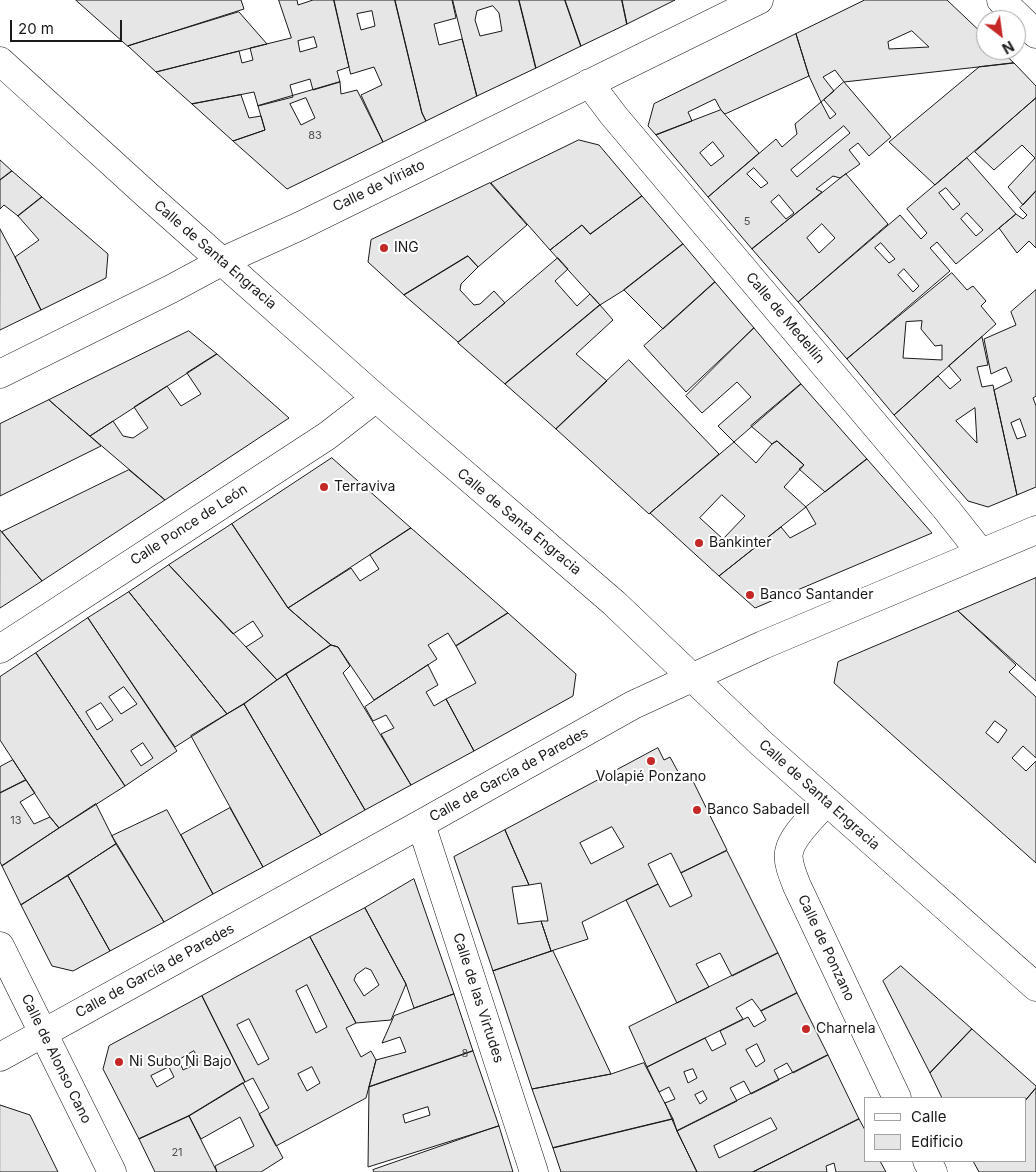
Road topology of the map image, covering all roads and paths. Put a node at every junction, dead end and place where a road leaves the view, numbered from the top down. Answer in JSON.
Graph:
{"nodes":[{"id":1,"x":759,"y":0,"type":"edge"},
{"id":2,"x":1001,"y":0,"type":"edge"},
{"id":3,"x":1036,"y":34,"type":"edge"},
{"id":4,"x":0,"y":61,"type":"edge"},
{"id":5,"x":589,"y":83,"type":"junction"},
{"id":6,"x":223,"y":261,"type":"junction"},
{"id":7,"x":0,"y":374,"type":"edge"},
{"id":8,"x":376,"y":398,"type":"junction"},
{"id":9,"x":1036,"y":530,"type":"edge"},
{"id":10,"x":981,"y":553,"type":"junction"},
{"id":11,"x":0,"y":649,"type":"edge"},
{"id":12,"x":694,"y":678,"type":"junction"},
{"id":13,"x":826,"y":802,"type":"junction"},
{"id":14,"x":421,"y":824,"type":"junction"},
{"id":15,"x":0,"y":946,"type":"edge"},
{"id":16,"x":1036,"y":987,"type":"edge"},
{"id":17,"x":43,"y":1033,"type":"junction"},
{"id":18,"x":0,"y":1057,"type":"edge"},
{"id":19,"x":897,"y":1097,"type":"edge"},
{"id":20,"x":112,"y":1172,"type":"edge"},
{"id":21,"x":534,"y":1172,"type":"edge"}],
"edges":[{"from":1,"to":5,"type":"street","name":"Calle de Viriato"},
{"from":2,"to":3,"type":"street"},
{"from":4,"to":6,"type":"street","name":"Calle de Santa Engracia"},
{"from":5,"to":6,"type":"street","name":"Calle de Viriato"},
{"from":5,"to":10,"type":"street","name":"Calle de Medellín"},
{"from":6,"to":7,"type":"street","name":"Calle de Viriato"},
{"from":6,"to":8,"type":"street","name":"Calle de Santa Engracia"},
{"from":8,"to":11,"type":"street","name":"Calle Ponce de León"},
{"from":8,"to":12,"type":"street","name":"Calle de Santa Engracia"},
{"from":9,"to":10,"type":"street","name":"Calle de García de Paredes"},
{"from":10,"to":12,"type":"street","name":"Calle de García de Paredes"},
{"from":12,"to":13,"type":"street","name":"Calle de Santa Engracia"},
{"from":12,"to":14,"type":"street","name":"Calle de García de Paredes"},
{"from":13,"to":16,"type":"street","name":"Calle de Santa Engracia"},
{"from":13,"to":19,"type":"street","name":"Calle de Ponzano"},
{"from":14,"to":17,"type":"street","name":"Calle de García de Paredes"},
{"from":14,"to":21,"type":"street","name":"Calle de las Virtudes"},
{"from":15,"to":17,"type":"street","name":"Calle de Alonso Cano"},
{"from":17,"to":18,"type":"street","name":"Calle de García de Paredes"},
{"from":17,"to":20,"type":"street","name":"Calle de Alonso Cano"}]}
